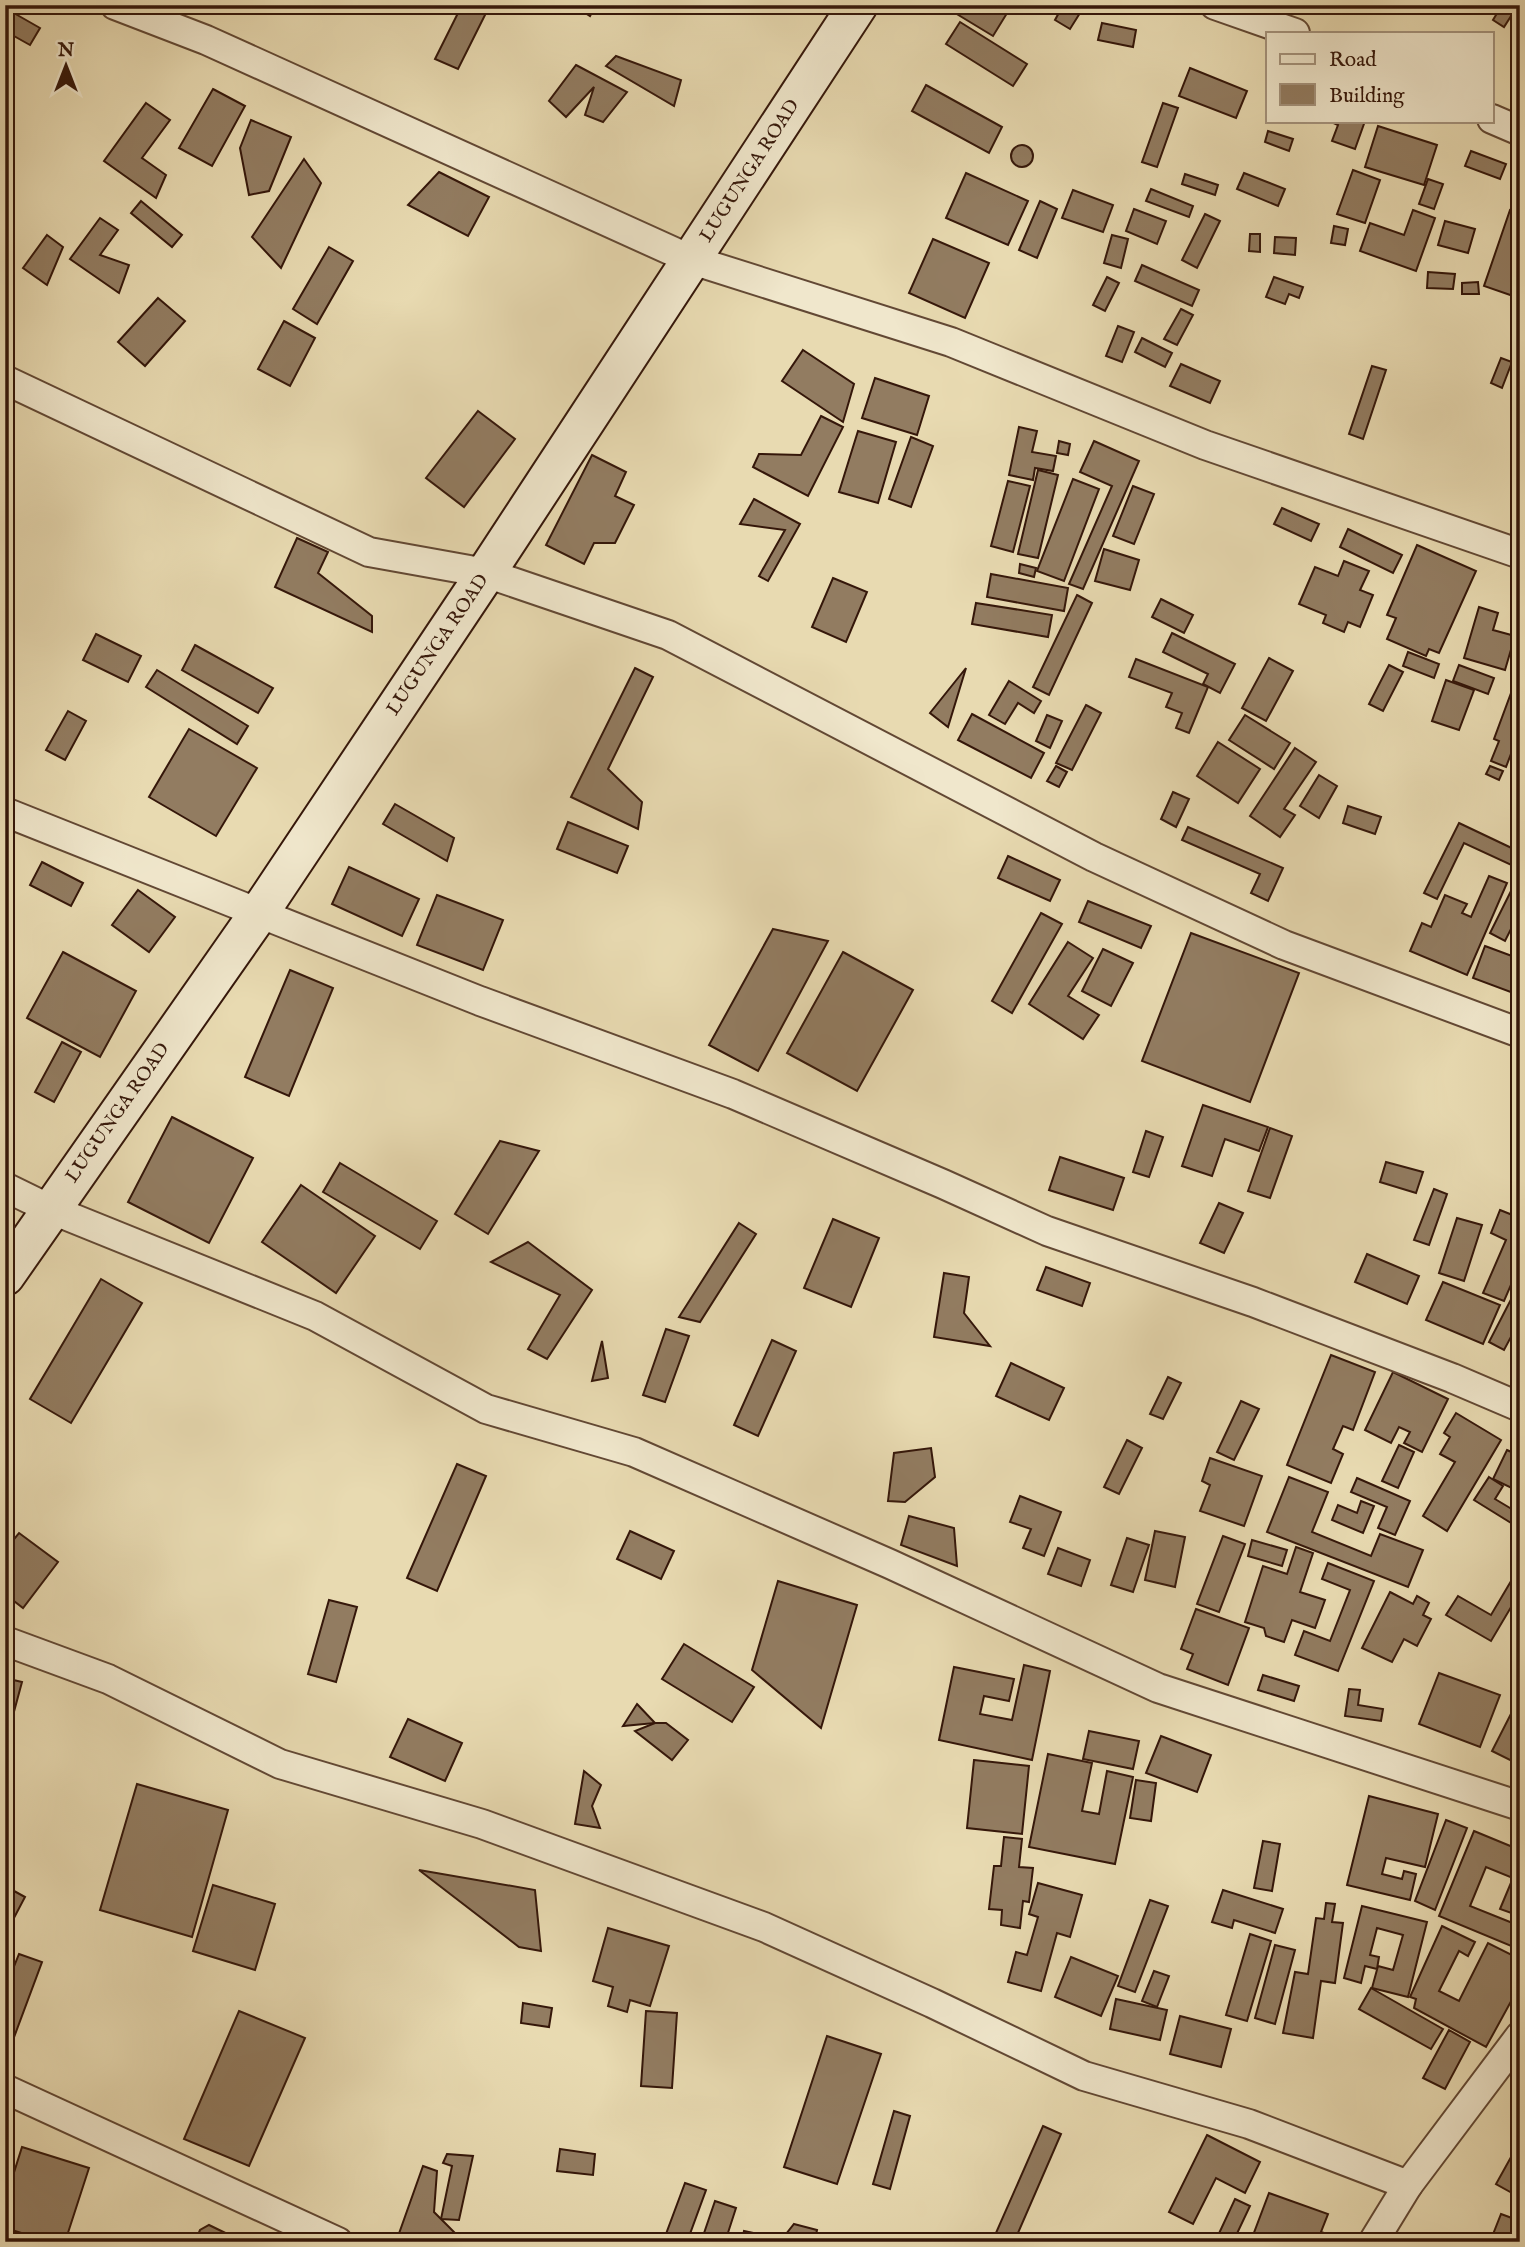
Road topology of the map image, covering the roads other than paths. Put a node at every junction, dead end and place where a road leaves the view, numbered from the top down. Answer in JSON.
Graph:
{"nodes":[{"id":1,"x":115,"y":5,"type":"edge"},
{"id":2,"x":858,"y":5,"type":"edge"},
{"id":3,"x":1215,"y":5,"type":"edge"},
{"id":4,"x":1292,"y":32,"type":"edge"},
{"id":5,"x":1494,"y":120,"type":"edge"},
{"id":6,"x":1520,"y":131,"type":"edge"},
{"id":7,"x":692,"y":261,"type":"junction"},
{"id":8,"x":5,"y":380,"type":"edge"},
{"id":9,"x":1520,"y":554,"type":"edge"},
{"id":10,"x":486,"y":573,"type":"junction"},
{"id":11,"x":5,"y":813,"type":"edge"},
{"id":12,"x":259,"y":912,"type":"junction"},
{"id":13,"x":1520,"y":1033,"type":"edge"},
{"id":14,"x":5,"y":1187,"type":"edge"},
{"id":15,"x":50,"y":1209,"type":"junction"},
{"id":16,"x":5,"y":1276,"type":"edge"},
{"id":17,"x":1520,"y":1406,"type":"edge"},
{"id":18,"x":5,"y":1641,"type":"edge"},
{"id":19,"x":1520,"y":1806,"type":"edge"},
{"id":20,"x":1520,"y":2036,"type":"edge"},
{"id":21,"x":5,"y":2089,"type":"edge"},
{"id":22,"x":1408,"y":2185,"type":"junction"},
{"id":23,"x":338,"y":2242,"type":"edge"},
{"id":24,"x":1373,"y":2242,"type":"edge"}],
"edges":[{"from":1,"to":7,"type":"street"},
{"from":2,"to":7,"type":"street","name":"LUGUNGA ROAD"},
{"from":3,"to":4,"type":"street"},
{"from":5,"to":6,"type":"street"},
{"from":7,"to":9,"type":"street"},
{"from":7,"to":10,"type":"street","name":"LUGUNGA ROAD"},
{"from":8,"to":10,"type":"street"},
{"from":10,"to":12,"type":"street","name":"LUGUNGA ROAD"},
{"from":10,"to":13,"type":"street"},
{"from":11,"to":12,"type":"street"},
{"from":12,"to":15,"type":"street","name":"LUGUNGA ROAD"},
{"from":12,"to":17,"type":"street"},
{"from":14,"to":15,"type":"street"},
{"from":15,"to":16,"type":"street","name":"LUGUNGA ROAD"},
{"from":15,"to":19,"type":"street"},
{"from":18,"to":22,"type":"street"},
{"from":20,"to":22,"type":"street"},
{"from":21,"to":23,"type":"street"},
{"from":22,"to":24,"type":"street"}]}
